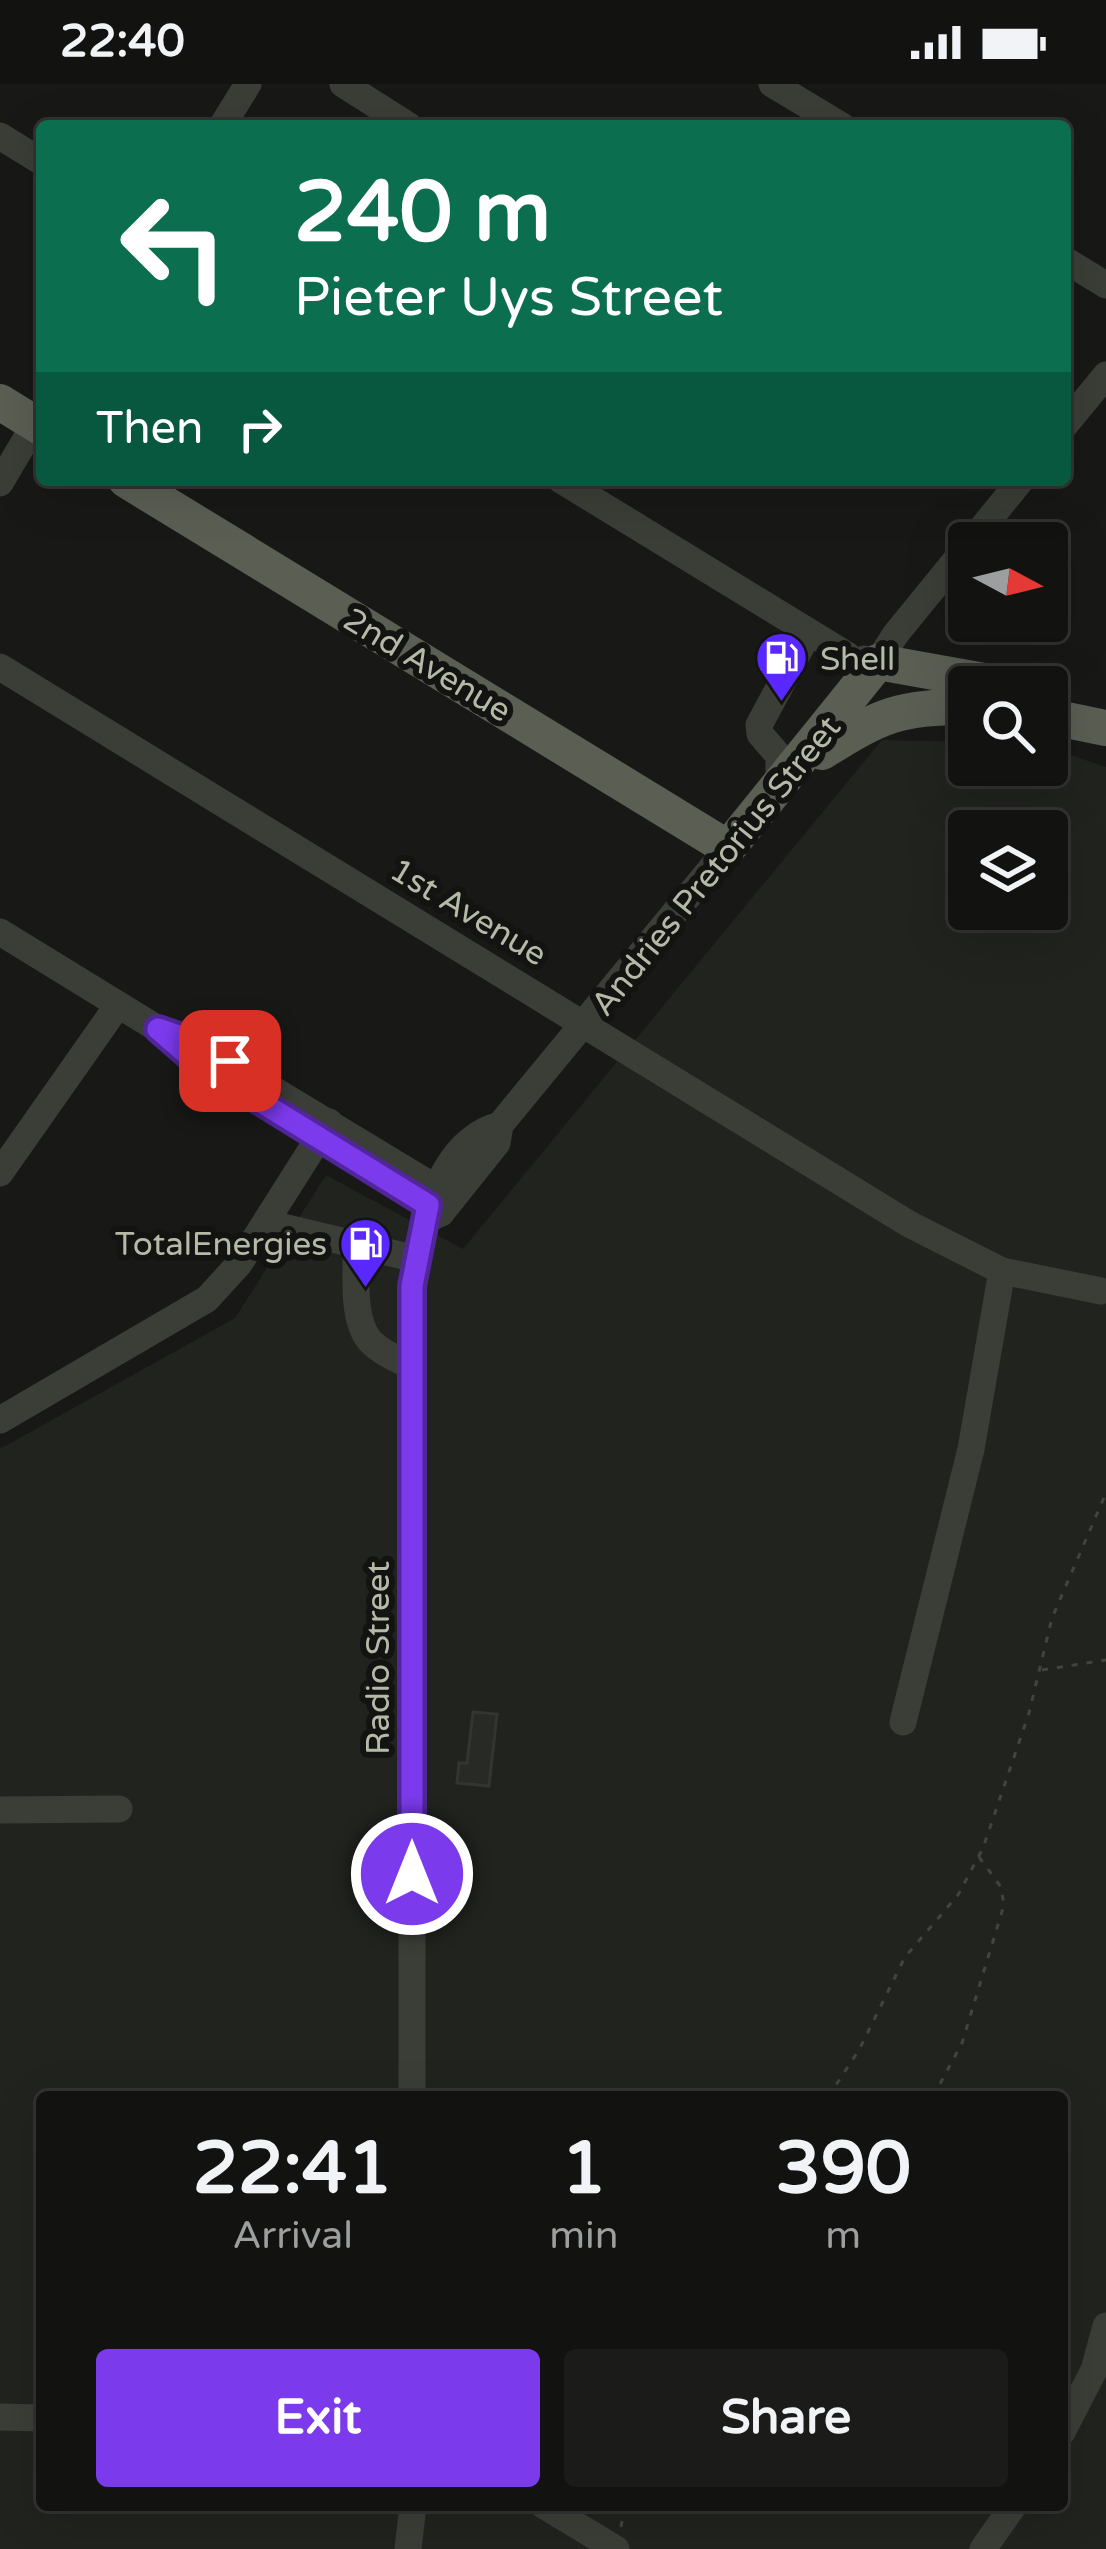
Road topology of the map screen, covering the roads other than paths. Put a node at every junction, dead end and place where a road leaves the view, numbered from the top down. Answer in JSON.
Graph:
{"nodes":[{"id":1,"x":248,"y":84,"type":"edge"},
{"id":2,"x":344,"y":84,"type":"edge"},
{"id":3,"x":772,"y":84,"type":"edge"},
{"id":4,"x":226,"y":120,"type":"edge"},
{"id":5,"x":400,"y":120,"type":"edge"},
{"id":6,"x":832,"y":120,"type":"edge"},
{"id":7,"x":0,"y":136,"type":"edge"},
{"id":8,"x":36,"y":158,"type":"edge"},
{"id":9,"x":1071,"y":264,"type":"edge"},
{"id":10,"x":1106,"y":285,"type":"edge"},
{"id":11,"x":1106,"y":375,"type":"edge"},
{"id":12,"x":0,"y":403,"type":"edge"},
{"id":13,"x":1071,"y":418,"type":"edge"},
{"id":14,"x":36,"y":419,"type":"edge"},
{"id":15,"x":36,"y":427,"type":"edge"},
{"id":16,"x":0,"y":483,"type":"edge"},
{"id":17,"x":136,"y":486,"type":"edge"},
{"id":18,"x":571,"y":486,"type":"edge"},
{"id":19,"x":1007,"y":486,"type":"edge"},
{"id":20,"x":983,"y":522,"type":"edge"},
{"id":21,"x":948,"y":569,"type":"edge"},
{"id":22,"x":809,"y":632,"type":"junction"},
{"id":23,"x":864,"y":665,"type":"junction"},
{"id":24,"x":0,"y":667,"type":"edge"},
{"id":25,"x":948,"y":677,"type":"edge"},
{"id":26,"x":1068,"y":696,"type":"edge"},
{"id":27,"x":948,"y":700,"type":"edge"},
{"id":28,"x":1106,"y":704,"type":"edge"},
{"id":29,"x":948,"y":705,"type":"edge"},
{"id":30,"x":1068,"y":720,"type":"edge"},
{"id":31,"x":1106,"y":728,"type":"edge"},
{"id":32,"x":788,"y":775,"type":"junction"},
{"id":33,"x":728,"y":848,"type":"junction"},
{"id":34,"x":0,"y":932,"type":"edge"},
{"id":35,"x":118,"y":1005,"type":"junction"},
{"id":36,"x":585,"y":1024,"type":"junction"},
{"id":37,"x":324,"y":1130,"type":"junction"},
{"id":38,"x":1,"y":1185,"type":"edge"},
{"id":39,"x":436,"y":1205,"type":"junction"},
{"id":40,"x":266,"y":1223,"type":"junction"},
{"id":41,"x":356,"y":1245,"type":"junction"},
{"id":42,"x":416,"y":1259,"type":"junction"},
{"id":43,"x":1002,"y":1271,"type":"junction"},
{"id":44,"x":1101,"y":1291,"type":"dead end"},
{"id":45,"x":412,"y":1366,"type":"junction"},
{"id":46,"x":0,"y":1420,"type":"edge"},
{"id":47,"x":903,"y":1722,"type":"dead end"},
{"id":48,"x":119,"y":1809,"type":"dead end"},
{"id":49,"x":0,"y":1810,"type":"edge"},
{"id":50,"x":412,"y":2091,"type":"edge"},
{"id":51,"x":1106,"y":2326,"type":"edge"},
{"id":52,"x":0,"y":2417,"type":"edge"},
{"id":53,"x":36,"y":2417,"type":"edge"},
{"id":54,"x":1068,"y":2422,"type":"edge"},
{"id":55,"x":412,"y":2511,"type":"edge"},
{"id":56,"x":553,"y":2511,"type":"edge"},
{"id":57,"x":1010,"y":2511,"type":"edge"},
{"id":58,"x":409,"y":2549,"type":"edge"},
{"id":59,"x":616,"y":2549,"type":"edge"},
{"id":60,"x":983,"y":2549,"type":"edge"}],
"edges":[{"from":1,"to":4,"type":"street"},
{"from":2,"to":5,"type":"street"},
{"from":3,"to":6,"type":"street"},
{"from":7,"to":8,"type":"street"},
{"from":9,"to":10,"type":"street"},
{"from":11,"to":13,"type":"street"},
{"from":12,"to":14,"type":"main road"},
{"from":15,"to":16,"type":"street"},
{"from":17,"to":33,"type":"main road","name":"2nd Avenue"},
{"from":18,"to":22,"type":"street"},
{"from":19,"to":20,"type":"street","name":"Andries Pretorius Street"},
{"from":21,"to":23,"type":"street","name":"Andries Pretorius Street"},
{"from":22,"to":23,"type":"street"},
{"from":22,"to":32,"type":"street"},
{"from":23,"to":25,"type":"main road"},
{"from":23,"to":27,"type":"main road"},
{"from":23,"to":32,"type":"main road","name":"Andries Pretorius Street"},
{"from":24,"to":36,"type":"street","name":"1st Avenue"},
{"from":26,"to":28,"type":"main road"},
{"from":29,"to":32,"type":"main road"},
{"from":30,"to":31,"type":"main road"},
{"from":32,"to":33,"type":"main road","name":"Andries Pretorius Street"},
{"from":33,"to":36,"type":"street","name":"Andries Pretorius Street"},
{"from":34,"to":35,"type":"street"},
{"from":35,"to":37,"type":"street"},
{"from":35,"to":38,"type":"street"},
{"from":36,"to":39,"type":"street","name":"Andries Pretorius Street"},
{"from":36,"to":43,"type":"street","name":"1st Avenue"},
{"from":37,"to":39,"type":"street"},
{"from":37,"to":40,"type":"street"},
{"from":39,"to":42,"type":"street","name":"Radio Street"},
{"from":40,"to":41,"type":"street"},
{"from":40,"to":46,"type":"street"},
{"from":41,"to":42,"type":"street"},
{"from":41,"to":45,"type":"street"},
{"from":42,"to":45,"type":"street","name":"Radio Street"},
{"from":43,"to":44,"type":"street","name":"1st Avenue"},
{"from":43,"to":47,"type":"street"},
{"from":45,"to":50,"type":"street","name":"Radio Street"},
{"from":48,"to":49,"type":"street"},
{"from":51,"to":54,"type":"street"},
{"from":52,"to":53,"type":"street"},
{"from":55,"to":58,"type":"street"},
{"from":56,"to":59,"type":"street"},
{"from":57,"to":60,"type":"street"}]}
